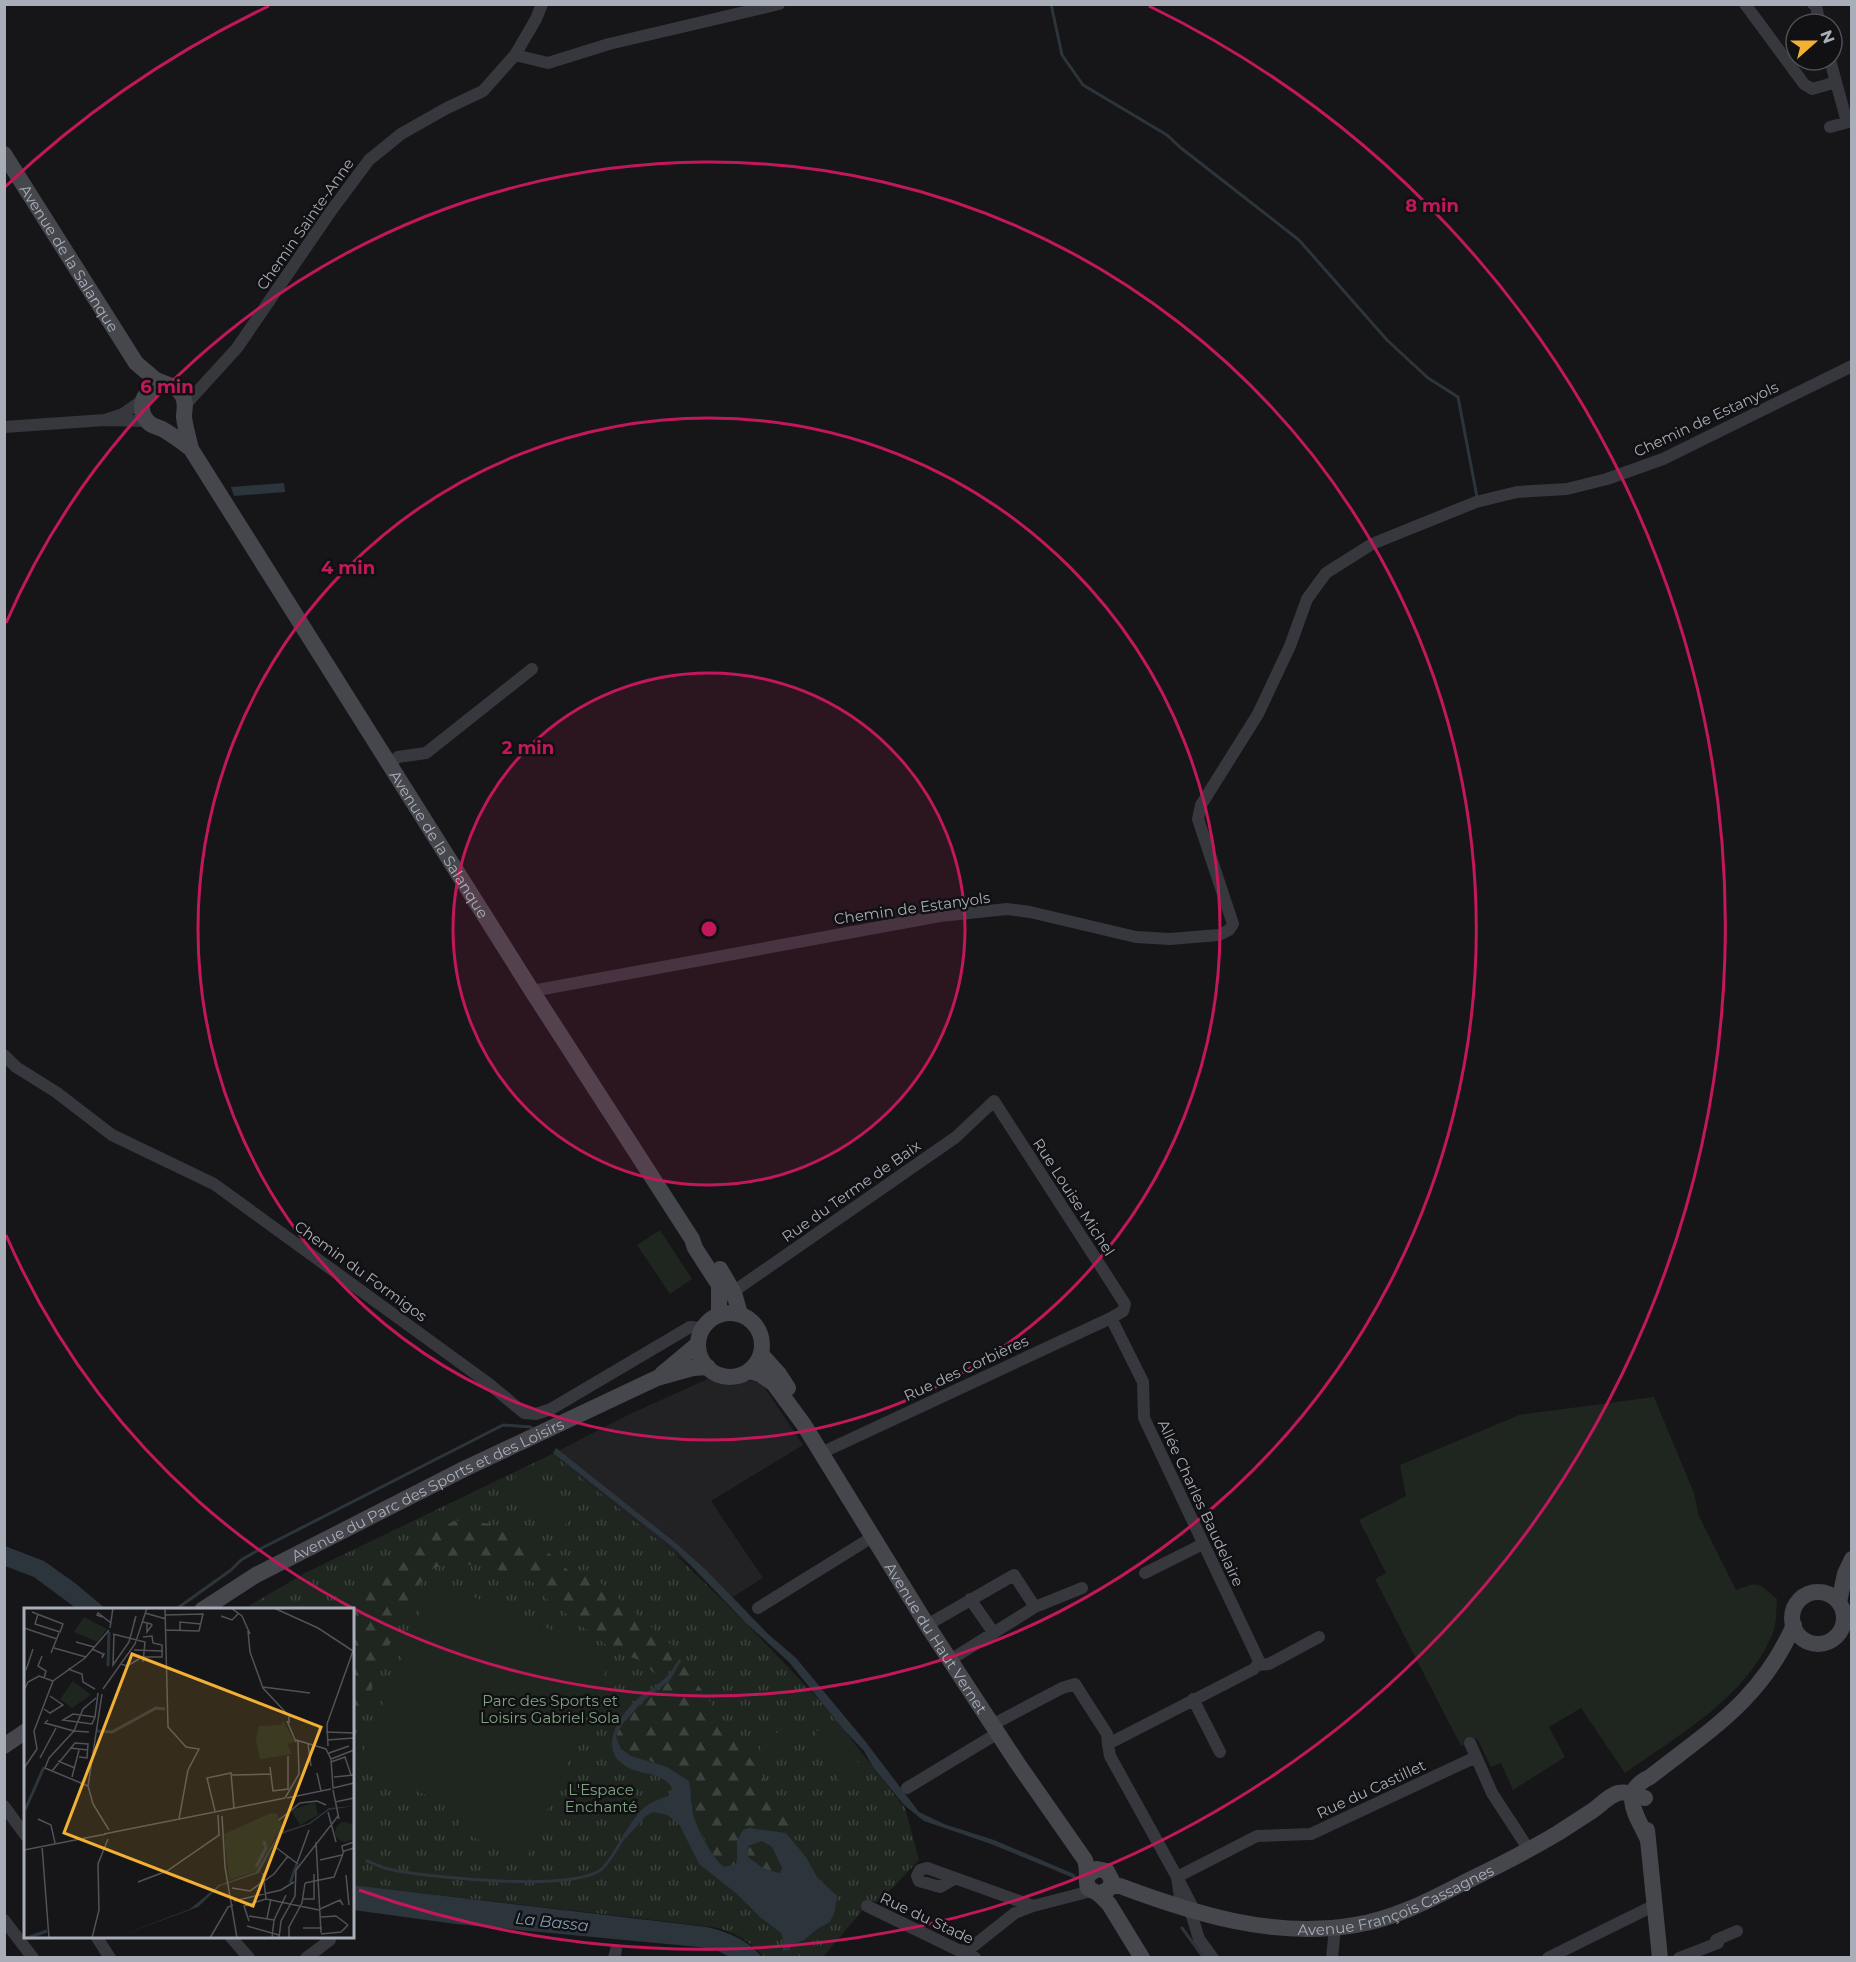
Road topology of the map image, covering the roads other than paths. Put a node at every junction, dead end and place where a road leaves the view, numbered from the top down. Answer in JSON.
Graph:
{"nodes":[{"id":1,"x":542,"y":4,"type":"edge"},
{"id":2,"x":779,"y":4,"type":"edge"},
{"id":3,"x":1745,"y":4,"type":"edge"},
{"id":4,"x":515,"y":55,"type":"junction"},
{"id":5,"x":1833,"y":72,"type":"edge"},
{"id":6,"x":1835,"y":79,"type":"junction"},
{"id":7,"x":1849,"y":122,"type":"edge"},
{"id":8,"x":1830,"y":126,"type":"dead end"},
{"id":9,"x":4,"y":154,"type":"edge"},
{"id":10,"x":136,"y":363,"type":"junction"},
{"id":11,"x":1851,"y":366,"type":"edge"},
{"id":12,"x":207,"y":380,"type":"junction"},
{"id":13,"x":170,"y":385,"type":"junction"},
{"id":14,"x":143,"y":399,"type":"junction"},
{"id":15,"x":185,"y":410,"type":"junction"},
{"id":16,"x":105,"y":420,"type":"junction"},
{"id":17,"x":155,"y":425,"type":"junction"},
{"id":18,"x":4,"y":427,"type":"edge"},
{"id":19,"x":191,"y":449,"type":"junction"},
{"id":20,"x":532,"y":669,"type":"dead end"},
{"id":21,"x":389,"y":764,"type":"junction"},
{"id":22,"x":532,"y":991,"type":"junction"},
{"id":23,"x":4,"y":1055,"type":"edge"},
{"id":24,"x":994,"y":1101,"type":"joint"},
{"id":25,"x":724,"y":1302,"type":"junction"},
{"id":26,"x":1123,"y":1311,"type":"joint"},
{"id":27,"x":1111,"y":1318,"type":"junction"},
{"id":28,"x":701,"y":1336,"type":"junction"},
{"id":29,"x":761,"y":1354,"type":"junction"},
{"id":30,"x":708,"y":1367,"type":"junction"},
{"id":31,"x":749,"y":1371,"type":"junction"},
{"id":32,"x":657,"y":1378,"type":"junction"},
{"id":33,"x":804,"y":1425,"type":"junction"},
{"id":34,"x":821,"y":1453,"type":"junction"},
{"id":35,"x":874,"y":1536,"type":"junction"},
{"id":36,"x":1203,"y":1544,"type":"junction"},
{"id":37,"x":1848,"y":1567,"type":"edge"},
{"id":38,"x":1145,"y":1573,"type":"dead end"},
{"id":39,"x":1082,"y":1588,"type":"dead end"},
{"id":40,"x":1832,"y":1597,"type":"junction"},
{"id":41,"x":970,"y":1599,"type":"junction"},
{"id":42,"x":1035,"y":1607,"type":"junction"},
{"id":43,"x":205,"y":1608,"type":"edge"},
{"id":44,"x":758,"y":1608,"type":"dead end"},
{"id":45,"x":927,"y":1624,"type":"junction"},
{"id":46,"x":1794,"y":1625,"type":"junction"},
{"id":47,"x":993,"y":1632,"type":"junction"},
{"id":48,"x":1319,"y":1637,"type":"dead end"},
{"id":49,"x":1804,"y":1639,"type":"junction"},
{"id":50,"x":1783,"y":1649,"type":"junction"},
{"id":51,"x":950,"y":1660,"type":"junction"},
{"id":52,"x":1257,"y":1665,"type":"junction"},
{"id":53,"x":1193,"y":1699,"type":"junction"},
{"id":54,"x":995,"y":1729,"type":"junction"},
{"id":55,"x":24,"y":1732,"type":"edge"},
{"id":56,"x":1470,"y":1743,"type":"dead end"},
{"id":57,"x":1108,"y":1744,"type":"junction"},
{"id":58,"x":4,"y":1746,"type":"edge"},
{"id":59,"x":1220,"y":1752,"type":"dead end"},
{"id":60,"x":1476,"y":1757,"type":"junction"},
{"id":61,"x":907,"y":1788,"type":"dead end"},
{"id":62,"x":1636,"y":1802,"type":"junction"},
{"id":63,"x":4,"y":1806,"type":"edge"},
{"id":64,"x":1594,"y":1809,"type":"junction"},
{"id":65,"x":24,"y":1833,"type":"edge"},
{"id":66,"x":1529,"y":1850,"type":"junction"},
{"id":67,"x":1177,"y":1877,"type":"junction"},
{"id":68,"x":954,"y":1879,"type":"dead end"},
{"id":69,"x":1097,"y":1887,"type":"junction"},
{"id":70,"x":1655,"y":1905,"type":"junction"},
{"id":71,"x":867,"y":1906,"type":"dead end"},
{"id":72,"x":1033,"y":1906,"type":"junction"},
{"id":73,"x":1187,"y":1907,"type":"junction"},
{"id":74,"x":4,"y":1920,"type":"edge"},
{"id":75,"x":1335,"y":1928,"type":"junction"},
{"id":76,"x":1737,"y":1931,"type":"dead end"},
{"id":77,"x":97,"y":1938,"type":"edge"},
{"id":78,"x":232,"y":1938,"type":"edge"},
{"id":79,"x":330,"y":1940,"type":"dead end"},
{"id":80,"x":971,"y":1954,"type":"edge"},
{"id":81,"x":33,"y":1958,"type":"edge"},
{"id":82,"x":110,"y":1958,"type":"edge"},
{"id":83,"x":249,"y":1958,"type":"edge"},
{"id":84,"x":306,"y":1958,"type":"edge"},
{"id":85,"x":1142,"y":1958,"type":"edge"},
{"id":86,"x":1214,"y":1958,"type":"edge"},
{"id":87,"x":1332,"y":1958,"type":"edge"},
{"id":88,"x":1548,"y":1958,"type":"edge"},
{"id":89,"x":1660,"y":1958,"type":"edge"},
{"id":90,"x":1679,"y":1958,"type":"edge"}],
"edges":[{"from":1,"to":4,"type":"street","name":"Chemin Sainte-Anne"},
{"from":2,"to":4,"type":"street"},
{"from":3,"to":6,"type":"street"},
{"from":4,"to":12,"type":"street","name":"Chemin Sainte-Anne"},
{"from":5,"to":6,"type":"street"},
{"from":6,"to":7,"type":"street"},
{"from":7,"to":8,"type":"street"},
{"from":9,"to":10,"type":"main road","name":"Avenue de la Salanque"},
{"from":10,"to":13,"type":"main road","name":"Avenue de la Salanque"},
{"from":10,"to":14,"type":"main road","name":"Avenue de la Salanque"},
{"from":11,"to":22,"type":"street","name":"Chemin de Estanyols"},
{"from":12,"to":13,"type":"street"},
{"from":12,"to":15,"type":"street","name":"Chemin Sainte-Anne"},
{"from":13,"to":14,"type":"main road"},
{"from":13,"to":15,"type":"main road"},
{"from":14,"to":16,"type":"street"},
{"from":14,"to":17,"type":"main road"},
{"from":15,"to":17,"type":"main road"},
{"from":15,"to":19,"type":"main road"},
{"from":16,"to":17,"type":"street"},
{"from":16,"to":18,"type":"street"},
{"from":17,"to":19,"type":"main road"},
{"from":19,"to":21,"type":"main road","name":"Avenue de la Salanque"},
{"from":20,"to":21,"type":"street"},
{"from":21,"to":22,"type":"main road","name":"Avenue de la Salanque"},
{"from":22,"to":25,"type":"main road","name":"Avenue de la Salanque"},
{"from":23,"to":28,"type":"street","name":"Chemin du Formigos"},
{"from":24,"to":25,"type":"street","name":"Rue du Terme de Baix"},
{"from":24,"to":26,"type":"street","name":"Rue Louise Michel"},
{"from":25,"to":28,"type":"main road"},
{"from":25,"to":29,"type":"main road"},
{"from":26,"to":27,"type":"street","name":"Rue des Corbières"},
{"from":27,"to":34,"type":"street","name":"Rue des Corbières"},
{"from":27,"to":36,"type":"street","name":"Allée Charles Baudelaire"},
{"from":28,"to":30,"type":"main road"},
{"from":28,"to":32,"type":"main road","name":"Avenue du Parc des Sports et des Loisirs"},
{"from":29,"to":31,"type":"main road"},
{"from":29,"to":33,"type":"main road","name":"Avenue du Haut Vernet"},
{"from":30,"to":31,"type":"main road"},
{"from":30,"to":32,"type":"main road","name":"Avenue du Parc des Sports et des Loisirs"},
{"from":31,"to":33,"type":"main road","name":"Avenue du Haut Vernet"},
{"from":32,"to":43,"type":"main road","name":"Avenue du Parc des Sports et des Loisirs"},
{"from":33,"to":34,"type":"main road","name":"Avenue du Haut Vernet"},
{"from":34,"to":35,"type":"main road","name":"Avenue du Haut Vernet"},
{"from":35,"to":44,"type":"street"},
{"from":35,"to":45,"type":"main road","name":"Avenue du Haut Vernet"},
{"from":36,"to":38,"type":"street"},
{"from":36,"to":52,"type":"street","name":"Allée Charles Baudelaire"},
{"from":37,"to":40,"type":"main road"},
{"from":39,"to":42,"type":"street"},
{"from":40,"to":46,"type":"main road"},
{"from":40,"to":49,"type":"main road"},
{"from":41,"to":42,"type":"street"},
{"from":41,"to":45,"type":"street"},
{"from":41,"to":47,"type":"street"},
{"from":42,"to":47,"type":"street"},
{"from":45,"to":51,"type":"main road","name":"Avenue du Haut Vernet"},
{"from":46,"to":49,"type":"main road"},
{"from":46,"to":50,"type":"main road"},
{"from":47,"to":51,"type":"street"},
{"from":48,"to":52,"type":"street"},
{"from":49,"to":50,"type":"main road"},
{"from":50,"to":62,"type":"main road"},
{"from":51,"to":54,"type":"main road","name":"Avenue du Haut Vernet"},
{"from":52,"to":53,"type":"street"},
{"from":53,"to":57,"type":"street"},
{"from":53,"to":59,"type":"street"},
{"from":54,"to":57,"type":"street"},
{"from":54,"to":61,"type":"street"},
{"from":54,"to":69,"type":"main road","name":"Avenue du Haut Vernet"},
{"from":55,"to":58,"type":"main road"},
{"from":56,"to":60,"type":"street"},
{"from":57,"to":67,"type":"street"},
{"from":60,"to":66,"type":"street"},
{"from":60,"to":67,"type":"street","name":"Rue du Castillet"},
{"from":62,"to":64,"type":"main road","name":"Avenue François Cassagnes"},
{"from":62,"to":64,"type":"main road","name":"Avenue François Cassagnes"},
{"from":62,"to":70,"type":"main road"},
{"from":63,"to":65,"type":"street"},
{"from":64,"to":66,"type":"main road","name":"Avenue François Cassagnes"},
{"from":66,"to":75,"type":"main road","name":"Avenue François Cassagnes"},
{"from":67,"to":73,"type":"street"},
{"from":68,"to":72,"type":"street"},
{"from":69,"to":72,"type":"street"},
{"from":69,"to":73,"type":"main road","name":"Avenue François Cassagnes"},
{"from":69,"to":85,"type":"main road","name":"Avenue du Haut Vernet"},
{"from":70,"to":88,"type":"street"},
{"from":70,"to":89,"type":"main road"},
{"from":71,"to":80,"type":"street","name":"Rue du Stade"},
{"from":72,"to":80,"type":"street"},
{"from":73,"to":75,"type":"main road","name":"Avenue François Cassagnes"},
{"from":73,"to":86,"type":"street"},
{"from":74,"to":81,"type":"street"},
{"from":75,"to":87,"type":"street"},
{"from":76,"to":90,"type":"street"},
{"from":77,"to":82,"type":"street"},
{"from":78,"to":83,"type":"street"},
{"from":79,"to":84,"type":"street"}]}
